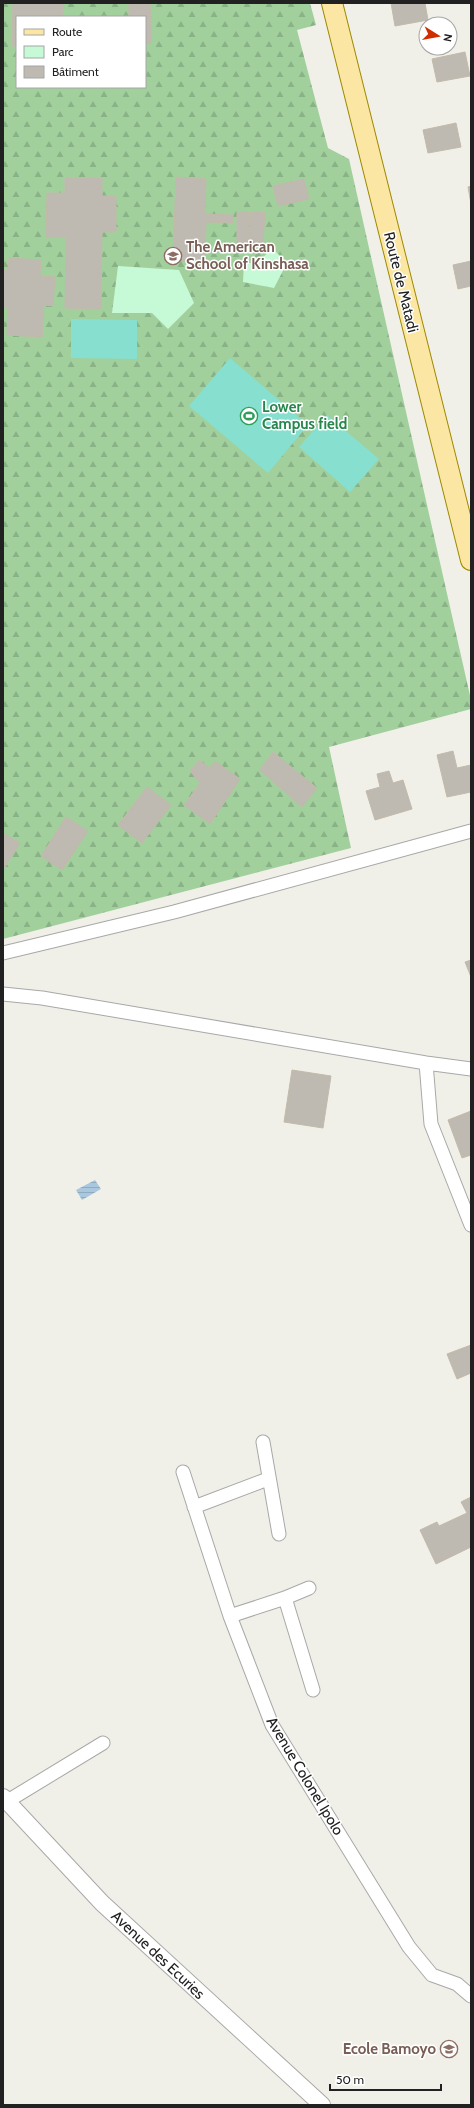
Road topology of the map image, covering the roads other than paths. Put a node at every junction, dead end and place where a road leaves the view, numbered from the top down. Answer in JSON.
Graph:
{"nodes":[{"id":1,"x":332,"y":3,"type":"edge"},
{"id":2,"x":471,"y":560,"type":"edge"},
{"id":3,"x":471,"y":831,"type":"edge"},
{"id":4,"x":3,"y":953,"type":"edge"},
{"id":5,"x":3,"y":994,"type":"edge"},
{"id":6,"x":426,"y":1064,"type":"junction"},
{"id":7,"x":471,"y":1069,"type":"edge"},
{"id":8,"x":471,"y":1226,"type":"edge"},
{"id":9,"x":263,"y":1442,"type":"dead end"},
{"id":10,"x":182,"y":1472,"type":"dead end"},
{"id":11,"x":268,"y":1479,"type":"junction"},
{"id":12,"x":194,"y":1507,"type":"junction"},
{"id":13,"x":279,"y":1534,"type":"dead end"},
{"id":14,"x":309,"y":1588,"type":"dead end"},
{"id":15,"x":285,"y":1598,"type":"junction"},
{"id":16,"x":230,"y":1616,"type":"junction"},
{"id":17,"x":313,"y":1690,"type":"dead end"},
{"id":18,"x":103,"y":1743,"type":"dead end"},
{"id":19,"x":4,"y":1799,"type":"edge"},
{"id":20,"x":471,"y":1996,"type":"edge"},
{"id":21,"x":322,"y":2105,"type":"edge"}],
"edges":[{"from":1,"to":2,"type":"main road","name":"Route de Matadi"},
{"from":3,"to":4,"type":"street"},
{"from":5,"to":6,"type":"street"},
{"from":6,"to":7,"type":"street"},
{"from":6,"to":8,"type":"street"},
{"from":9,"to":11,"type":"street"},
{"from":10,"to":12,"type":"street","name":"Avenue Colonel Ipolo"},
{"from":11,"to":12,"type":"street"},
{"from":11,"to":13,"type":"street"},
{"from":12,"to":16,"type":"street","name":"Avenue Colonel Ipolo"},
{"from":14,"to":15,"type":"street"},
{"from":15,"to":16,"type":"street"},
{"from":15,"to":17,"type":"street"},
{"from":16,"to":20,"type":"street","name":"Avenue Colonel Ipolo"},
{"from":18,"to":19,"type":"street"},
{"from":19,"to":21,"type":"street","name":"Avenue des Ecuries"}]}
